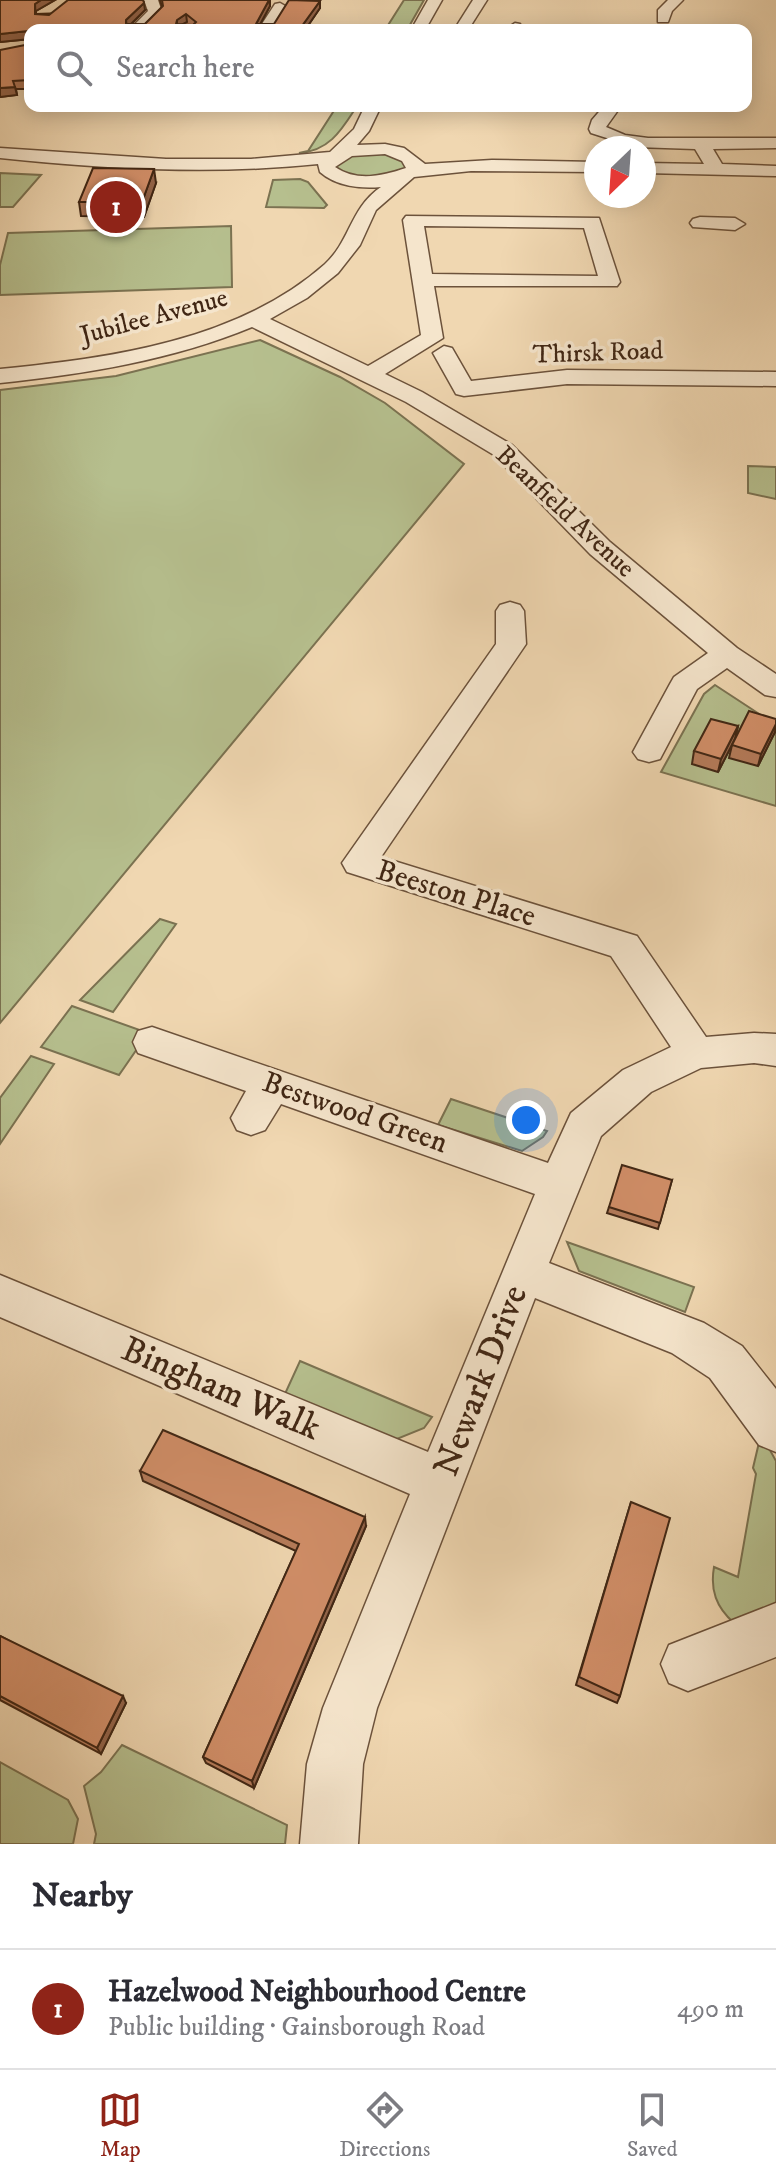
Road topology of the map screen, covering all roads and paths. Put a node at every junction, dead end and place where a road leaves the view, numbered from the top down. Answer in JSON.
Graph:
{"nodes":[{"id":1,"x":151,"y":0,"type":"edge"},
{"id":2,"x":435,"y":0,"type":"edge"},
{"id":3,"x":480,"y":0,"type":"edge"},
{"id":4,"x":676,"y":0,"type":"edge"},
{"id":5,"x":280,"y":7,"type":"edge"},
{"id":6,"x":663,"y":19,"type":"dead end"},
{"id":7,"x":142,"y":24,"type":"edge"},
{"id":8,"x":269,"y":24,"type":"edge"},
{"id":9,"x":421,"y":24,"type":"edge"},
{"id":10,"x":465,"y":24,"type":"edge"},
{"id":11,"x":370,"y":112,"type":"edge"},
{"id":12,"x":607,"y":112,"type":"edge"},
{"id":13,"x":361,"y":131,"type":"junction"},
{"id":14,"x":776,"y":143,"type":"edge"},
{"id":15,"x":701,"y":144,"type":"junction"},
{"id":16,"x":397,"y":152,"type":"junction"},
{"id":17,"x":0,"y":153,"type":"edge"},
{"id":18,"x":334,"y":156,"type":"junction"},
{"id":19,"x":259,"y":164,"type":"junction"},
{"id":20,"x":483,"y":166,"type":"junction"},
{"id":21,"x":584,"y":167,"type":"edge"},
{"id":22,"x":656,"y":168,"type":"edge"},
{"id":23,"x":715,"y":170,"type":"junction"},
{"id":24,"x":776,"y":171,"type":"edge"},
{"id":25,"x":410,"y":173,"type":"junction"},
{"id":26,"x":343,"y":179,"type":"junction"},
{"id":27,"x":368,"y":207,"type":"junction"},
{"id":28,"x":700,"y":223,"type":"dead end"},
{"id":29,"x":735,"y":224,"type":"dead end"},
{"id":30,"x":422,"y":280,"type":"junction"},
{"id":31,"x":252,"y":319,"type":"junction"},
{"id":32,"x":444,"y":353,"type":"dead end"},
{"id":33,"x":370,"y":374,"type":"junction"},
{"id":34,"x":0,"y":376,"type":"edge"},
{"id":35,"x":776,"y":379,"type":"edge"},
{"id":36,"x":510,"y":611,"type":"dead end"},
{"id":37,"x":727,"y":654,"type":"junction"},
{"id":38,"x":776,"y":688,"type":"edge"},
{"id":39,"x":649,"y":752,"type":"dead end"},
{"id":40,"x":152,"y":1042,"type":"dead end"},
{"id":41,"x":776,"y":1050,"type":"edge"},
{"id":42,"x":696,"y":1053,"type":"junction"},
{"id":43,"x":272,"y":1084,"type":"junction"},
{"id":44,"x":251,"y":1118,"type":"dead end"},
{"id":45,"x":558,"y":1184,"type":"junction"},
{"id":46,"x":523,"y":1273,"type":"junction"},
{"id":47,"x":0,"y":1296,"type":"edge"},
{"id":48,"x":776,"y":1428,"type":"edge"},
{"id":49,"x":441,"y":1482,"type":"junction"},
{"id":50,"x":776,"y":1630,"type":"edge"},
{"id":51,"x":688,"y":1664,"type":"dead end"},
{"id":52,"x":329,"y":1844,"type":"edge"}],
"edges":[{"from":1,"to":7,"type":"street"},
{"from":2,"to":9,"type":"street"},
{"from":3,"to":10,"type":"street"},
{"from":4,"to":6,"type":"street"},
{"from":5,"to":8,"type":"street"},
{"from":11,"to":13,"type":"street"},
{"from":12,"to":15,"type":"street"},
{"from":13,"to":16,"type":"street"},
{"from":13,"to":18,"type":"street"},
{"from":14,"to":15,"type":"street"},
{"from":15,"to":23,"type":"street"},
{"from":16,"to":18,"type":"street"},
{"from":16,"to":20,"type":"street"},
{"from":16,"to":25,"type":"street"},
{"from":17,"to":19,"type":"street"},
{"from":18,"to":19,"type":"street"},
{"from":18,"to":26,"type":"street"},
{"from":19,"to":26,"type":"street"},
{"from":20,"to":21,"type":"street"},
{"from":20,"to":25,"type":"street"},
{"from":22,"to":23,"type":"street"},
{"from":23,"to":24,"type":"street"},
{"from":25,"to":26,"type":"street"},
{"from":25,"to":27,"type":"street","name":"Jubilee Avenue"},
{"from":26,"to":27,"type":"street"},
{"from":27,"to":31,"type":"street","name":"Jubilee Avenue"},
{"from":28,"to":29,"type":"street"},
{"from":30,"to":30,"type":"street"},
{"from":30,"to":33,"type":"street"},
{"from":31,"to":33,"type":"street","name":"Beanfield Avenue"},
{"from":31,"to":34,"type":"street","name":"Jubilee Avenue"},
{"from":32,"to":35,"type":"street","name":"Thirsk Road"},
{"from":33,"to":37,"type":"street","name":"Beanfield Avenue"},
{"from":36,"to":42,"type":"street","name":"Beeston Place"},
{"from":37,"to":38,"type":"street","name":"Beanfield Avenue"},
{"from":37,"to":39,"type":"street"},
{"from":40,"to":43,"type":"street","name":"Bestwood Green"},
{"from":41,"to":42,"type":"street","name":"Newark Drive"},
{"from":42,"to":45,"type":"street","name":"Newark Drive"},
{"from":43,"to":44,"type":"street"},
{"from":43,"to":45,"type":"street","name":"Bestwood Green"},
{"from":45,"to":46,"type":"street","name":"Newark Drive"},
{"from":46,"to":48,"type":"street"},
{"from":46,"to":49,"type":"street","name":"Newark Drive"},
{"from":47,"to":49,"type":"street","name":"Bingham Walk"},
{"from":49,"to":52,"type":"street","name":"Newark Drive"},
{"from":50,"to":51,"type":"street"}]}
